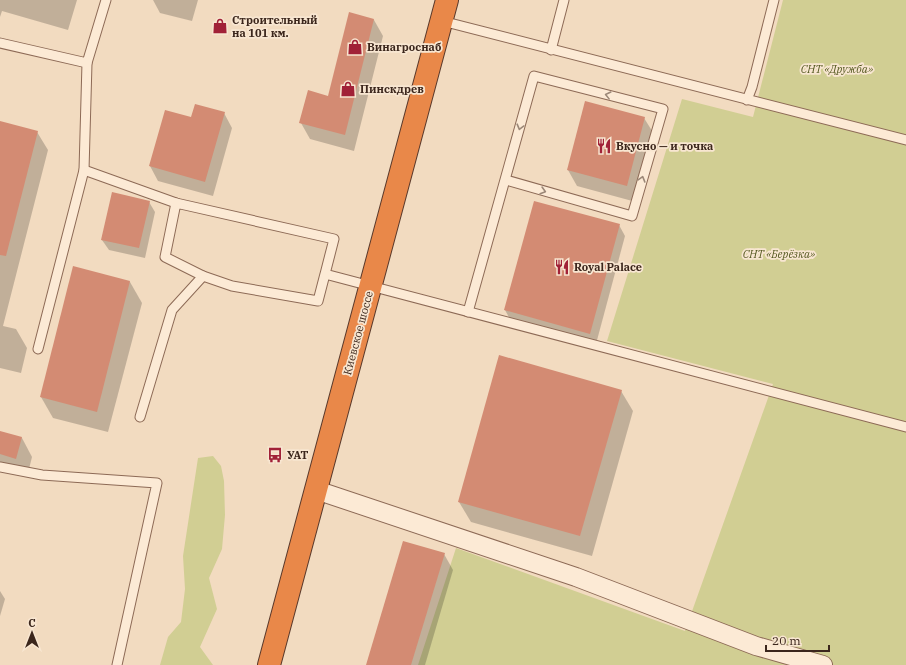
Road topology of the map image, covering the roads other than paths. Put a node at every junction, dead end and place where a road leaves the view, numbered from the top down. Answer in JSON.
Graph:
{"nodes":[{"id":1,"x":106,"y":0,"type":"edge"},
{"id":2,"x":447,"y":0,"type":"edge"},
{"id":3,"x":564,"y":0,"type":"edge"},
{"id":4,"x":774,"y":0,"type":"edge"},
{"id":5,"x":442,"y":21,"type":"junction"},
{"id":6,"x":0,"y":43,"type":"edge"},
{"id":7,"x":550,"y":50,"type":"junction"},
{"id":8,"x":87,"y":63,"type":"junction"},
{"id":9,"x":747,"y":100,"type":"junction"},
{"id":10,"x":906,"y":140,"type":"edge"},
{"id":11,"x":84,"y":170,"type":"junction"},
{"id":12,"x":506,"y":180,"type":"junction"},
{"id":13,"x":176,"y":203,"type":"junction"},
{"id":14,"x":325,"y":274,"type":"junction"},
{"id":15,"x":203,"y":276,"type":"junction"},
{"id":16,"x":371,"y":286,"type":"junction"},
{"id":17,"x":468,"y":312,"type":"junction"},
{"id":18,"x":38,"y":349,"type":"dead end"},
{"id":19,"x":140,"y":417,"type":"dead end"},
{"id":20,"x":906,"y":427,"type":"edge"},
{"id":21,"x":0,"y":467,"type":"edge"},
{"id":22,"x":316,"y":490,"type":"junction"},
{"id":23,"x":117,"y":665,"type":"edge"},
{"id":24,"x":269,"y":665,"type":"edge"},
{"id":25,"x":823,"y":665,"type":"edge"}],
"edges":[{"from":1,"to":8,"type":"lane"},
{"from":2,"to":5,"type":"highway","name":"Киевское шоссе"},
{"from":3,"to":7,"type":"lane"},
{"from":4,"to":9,"type":"lane"},
{"from":5,"to":7,"type":"lane"},
{"from":5,"to":16,"type":"highway","name":"Киевское шоссе"},
{"from":6,"to":8,"type":"lane"},
{"from":7,"to":9,"type":"lane"},
{"from":8,"to":11,"type":"lane"},
{"from":9,"to":10,"type":"lane"},
{"from":11,"to":13,"type":"lane"},
{"from":11,"to":18,"type":"lane"},
{"from":12,"to":12,"type":"lane","one_way":true},
{"from":12,"to":17,"type":"lane"},
{"from":13,"to":14,"type":"lane"},
{"from":13,"to":15,"type":"lane"},
{"from":14,"to":15,"type":"lane"},
{"from":14,"to":16,"type":"lane"},
{"from":15,"to":19,"type":"lane"},
{"from":16,"to":17,"type":"lane"},
{"from":16,"to":22,"type":"highway","name":"Киевское шоссе"},
{"from":17,"to":20,"type":"lane"},
{"from":21,"to":23,"type":"lane"},
{"from":22,"to":24,"type":"highway","name":"Киевское шоссе"},
{"from":22,"to":25,"type":"street"}]}
